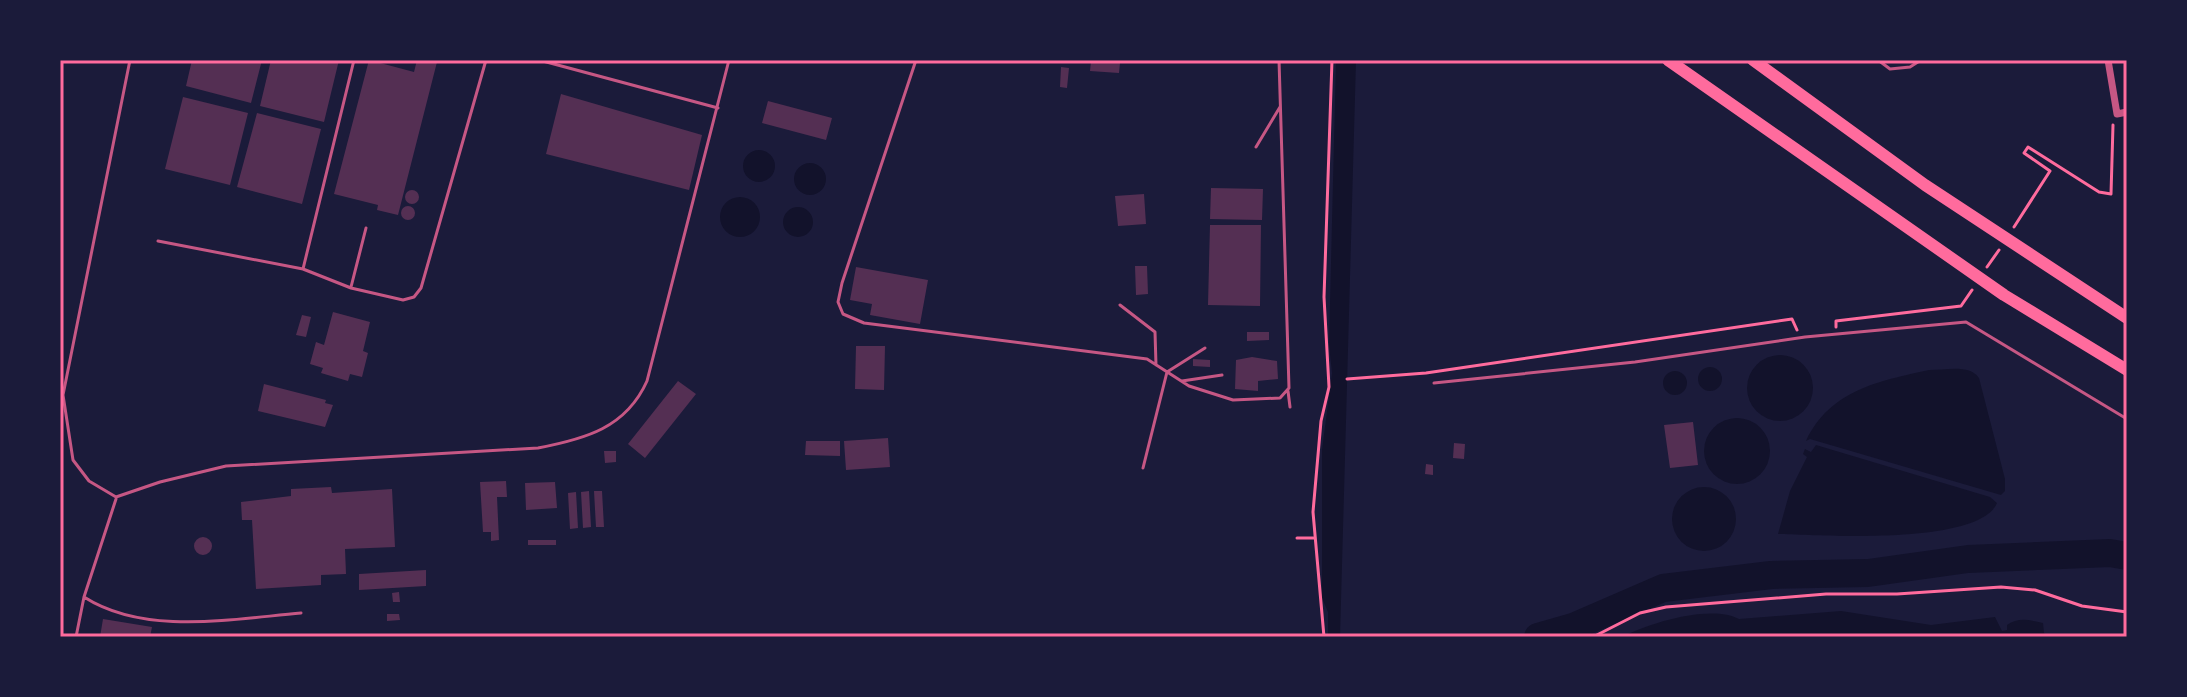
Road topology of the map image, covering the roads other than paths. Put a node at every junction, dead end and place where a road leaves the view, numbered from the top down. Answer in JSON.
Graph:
{"nodes":[{"id":1,"x":130,"y":60,"type":"edge"},
{"id":2,"x":354,"y":60,"type":"edge"},
{"id":3,"x":486,"y":60,"type":"edge"},
{"id":4,"x":539,"y":60,"type":"edge"},
{"id":5,"x":729,"y":60,"type":"edge"},
{"id":6,"x":916,"y":60,"type":"edge"},
{"id":7,"x":1279,"y":60,"type":"edge"},
{"id":8,"x":1668,"y":60,"type":"edge"},
{"id":9,"x":1753,"y":60,"type":"edge"},
{"id":10,"x":1878,"y":60,"type":"edge"},
{"id":11,"x":1921,"y":60,"type":"edge"},
{"id":12,"x":2108,"y":60,"type":"edge"},
{"id":13,"x":1280,"y":107,"type":"junction"},
{"id":14,"x":718,"y":108,"type":"junction"},
{"id":15,"x":2127,"y":112,"type":"edge"},
{"id":16,"x":1256,"y":147,"type":"dead end"},
{"id":17,"x":366,"y":228,"type":"dead end"},
{"id":18,"x":158,"y":241,"type":"dead end"},
{"id":19,"x":303,"y":269,"type":"junction"},
{"id":20,"x":351,"y":288,"type":"junction"},
{"id":21,"x":1120,"y":305,"type":"dead end"},
{"id":22,"x":2127,"y":318,"type":"edge"},
{"id":23,"x":1205,"y":348,"type":"dead end"},
{"id":24,"x":1156,"y":365,"type":"junction"},
{"id":25,"x":2127,"y":370,"type":"edge"},
{"id":26,"x":1167,"y":372,"type":"junction"},
{"id":27,"x":1222,"y":375,"type":"dead end"},
{"id":28,"x":1182,"y":381,"type":"junction"},
{"id":29,"x":1434,"y":383,"type":"dead end"},
{"id":30,"x":1288,"y":391,"type":"junction"},
{"id":31,"x":1290,"y":407,"type":"dead end"},
{"id":32,"x":2127,"y":419,"type":"edge"},
{"id":33,"x":1143,"y":468,"type":"dead end"},
{"id":34,"x":116,"y":497,"type":"junction"},
{"id":35,"x":84,"y":597,"type":"junction"},
{"id":36,"x":301,"y":613,"type":"dead end"},
{"id":37,"x":76,"y":637,"type":"edge"}],
"edges":[{"from":1,"to":34,"type":"lane"},
{"from":2,"to":19,"type":"lane"},
{"from":3,"to":20,"type":"lane"},
{"from":4,"to":14,"type":"lane"},
{"from":5,"to":14,"type":"lane"},
{"from":6,"to":24,"type":"lane"},
{"from":7,"to":13,"type":"lane"},
{"from":8,"to":25,"type":"highway"},
{"from":9,"to":22,"type":"highway"},
{"from":10,"to":11,"type":"lane"},
{"from":12,"to":15,"type":"street"},
{"from":13,"to":16,"type":"lane"},
{"from":13,"to":30,"type":"lane"},
{"from":14,"to":34,"type":"lane"},
{"from":17,"to":20,"type":"lane"},
{"from":18,"to":19,"type":"lane"},
{"from":19,"to":20,"type":"lane"},
{"from":21,"to":24,"type":"lane"},
{"from":23,"to":26,"type":"lane"},
{"from":24,"to":26,"type":"lane"},
{"from":26,"to":28,"type":"lane"},
{"from":26,"to":33,"type":"lane"},
{"from":27,"to":28,"type":"lane"},
{"from":28,"to":30,"type":"lane"},
{"from":29,"to":32,"type":"lane"},
{"from":30,"to":31,"type":"lane"},
{"from":34,"to":35,"type":"lane"},
{"from":35,"to":36,"type":"lane"},
{"from":35,"to":37,"type":"lane"}]}
